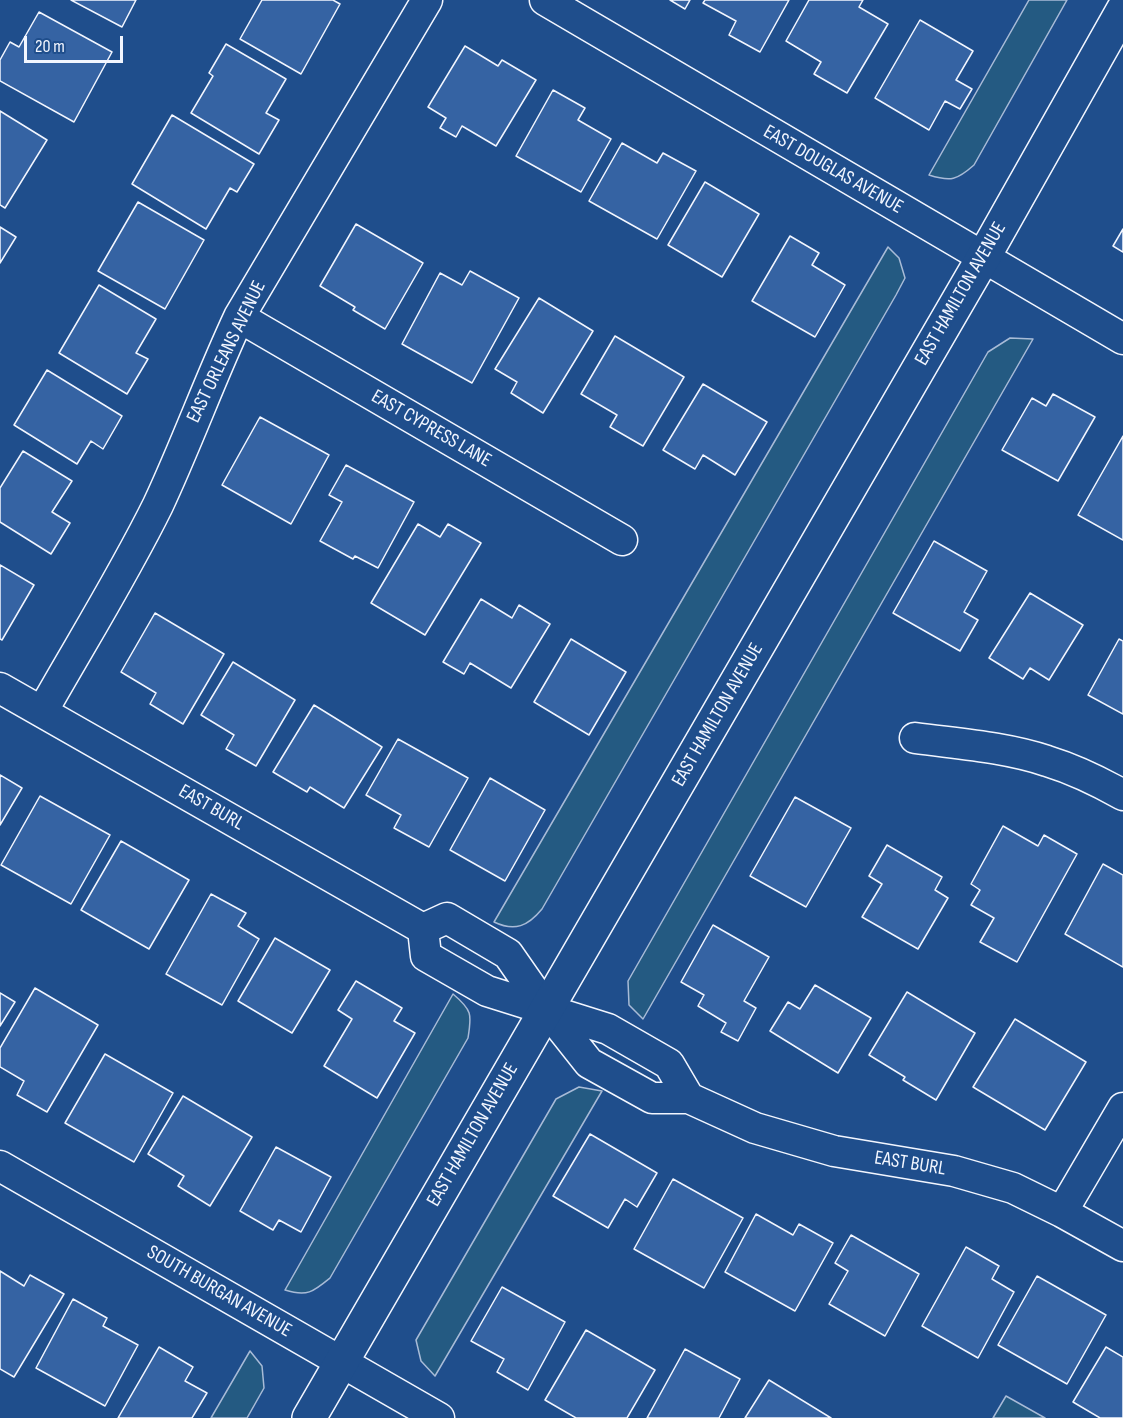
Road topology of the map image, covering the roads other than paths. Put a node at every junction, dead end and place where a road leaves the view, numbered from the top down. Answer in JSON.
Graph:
{"nodes":[{"id":1,"x":427,"y":0,"type":"edge"},
{"id":2,"x":544,"y":0,"type":"edge"},
{"id":3,"x":1123,"y":10,"type":"edge"},
{"id":4,"x":983,"y":258,"type":"junction"},
{"id":5,"x":240,"y":317,"type":"junction"},
{"id":6,"x":1123,"y":339,"type":"edge"},
{"id":7,"x":622,"y":540,"type":"dead end"},
{"id":8,"x":0,"y":688,"type":"edge"},
{"id":9,"x":42,"y":712,"type":"junction"},
{"id":10,"x":915,"y":738,"type":"dead end"},
{"id":11,"x":1123,"y":795,"type":"edge"},
{"id":12,"x":423,"y":929,"type":"junction"},
{"id":13,"x":547,"y":1010,"type":"junction"},
{"id":14,"x":689,"y":1098,"type":"junction"},
{"id":15,"x":1123,"y":1108,"type":"edge"},
{"id":16,"x":0,"y":1166,"type":"edge"},
{"id":17,"x":1062,"y":1212,"type":"junction"},
{"id":18,"x":1123,"y":1246,"type":"edge"},
{"id":19,"x":341,"y":1362,"type":"junction"},
{"id":20,"x":309,"y":1418,"type":"edge"},
{"id":21,"x":439,"y":1418,"type":"edge"}],
"edges":[{"from":1,"to":5,"type":"street","name":"EAST ORLEANS AVENUE"},
{"from":2,"to":4,"type":"street","name":"EAST DOUGLAS AVENUE"},
{"from":3,"to":4,"type":"street","name":"EAST HAMILTON AVENUE"},
{"from":4,"to":6,"type":"street","name":"EAST DOUGLAS AVENUE"},
{"from":4,"to":13,"type":"street","name":"EAST HAMILTON AVENUE"},
{"from":5,"to":7,"type":"street","name":"EAST CYPRESS LANE"},
{"from":5,"to":9,"type":"street","name":"EAST ORLEANS AVENUE"},
{"from":8,"to":9,"type":"street","name":"EAST BURL"},
{"from":9,"to":12,"type":"street","name":"EAST BURL"},
{"from":10,"to":11,"type":"street"},
{"from":12,"to":13,"type":"street"},
{"from":12,"to":13,"type":"street","name":"EAST BURL"},
{"from":13,"to":14,"type":"street"},
{"from":13,"to":14,"type":"street","name":"EAST BURL"},
{"from":13,"to":19,"type":"street","name":"EAST HAMILTON AVENUE"},
{"from":14,"to":17,"type":"street","name":"EAST BURL"},
{"from":15,"to":17,"type":"street"},
{"from":16,"to":19,"type":"street","name":"SOUTH BURGAN AVENUE"},
{"from":17,"to":18,"type":"street","name":"EAST BURL"},
{"from":19,"to":20,"type":"street","name":"EAST HAMILTON AVENUE"},
{"from":19,"to":21,"type":"street","name":"SOUTH BURGAN AVENUE"}]}
